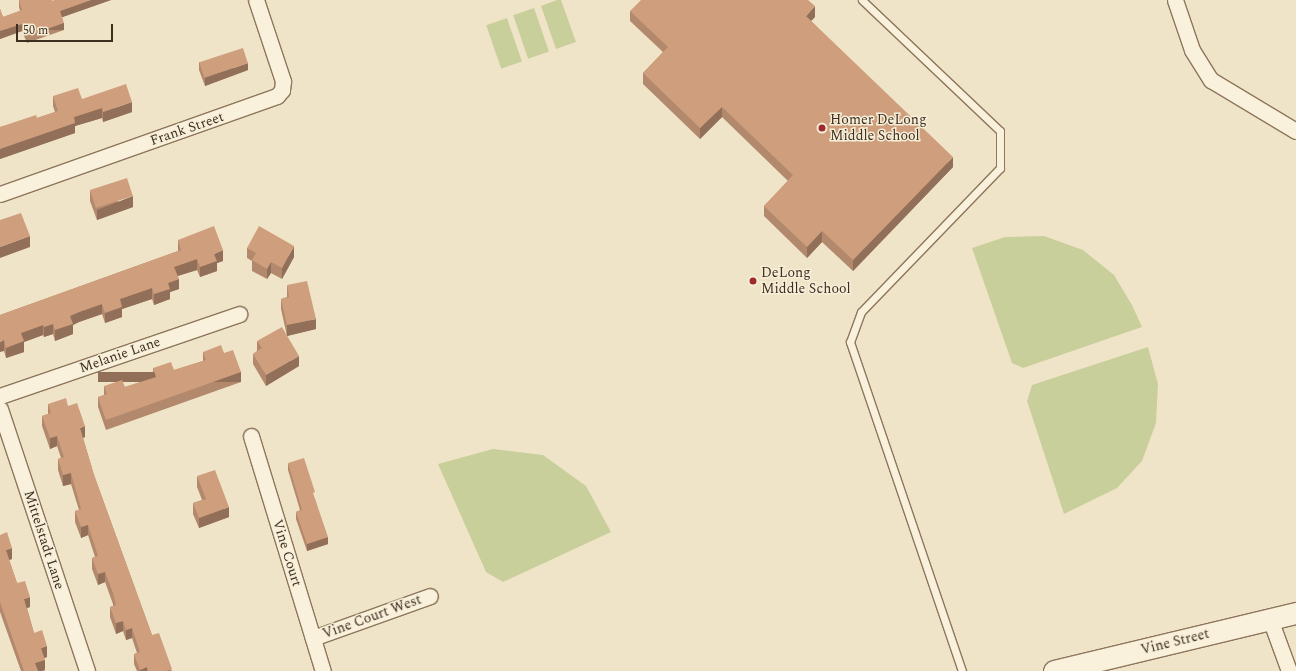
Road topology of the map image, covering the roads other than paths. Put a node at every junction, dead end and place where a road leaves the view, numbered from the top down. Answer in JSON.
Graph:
{"nodes":[{"id":1,"x":256,"y":0,"type":"edge"},
{"id":2,"x":862,"y":0,"type":"edge"},
{"id":3,"x":1175,"y":0,"type":"edge"},
{"id":4,"x":1296,"y":131,"type":"edge"},
{"id":5,"x":0,"y":194,"type":"edge"},
{"id":6,"x":239,"y":314,"type":"dead end"},
{"id":7,"x":0,"y":396,"type":"edge"},
{"id":8,"x":0,"y":409,"type":"edge"},
{"id":9,"x":251,"y":436,"type":"dead end"},
{"id":10,"x":430,"y":596,"type":"dead end"},
{"id":11,"x":1296,"y":612,"type":"edge"},
{"id":12,"x":1270,"y":619,"type":"junction"},
{"id":13,"x":313,"y":638,"type":"junction"},
{"id":14,"x":87,"y":671,"type":"edge"},
{"id":15,"x":323,"y":671,"type":"edge"},
{"id":16,"x":962,"y":671,"type":"edge"},
{"id":17,"x":1054,"y":671,"type":"edge"},
{"id":18,"x":1290,"y":671,"type":"edge"}],
"edges":[{"from":1,"to":5,"type":"street","name":"Frank Street"},
{"from":2,"to":16,"type":"lane"},
{"from":3,"to":4,"type":"street"},
{"from":6,"to":7,"type":"street","name":"Melanie Lane"},
{"from":8,"to":14,"type":"street","name":"Mittelstadt Lane"},
{"from":9,"to":13,"type":"street","name":"Vine Court"},
{"from":10,"to":13,"type":"street","name":"Vine Court West"},
{"from":11,"to":12,"type":"street","name":"Vine Street"},
{"from":12,"to":17,"type":"street","name":"Vine Street"},
{"from":12,"to":18,"type":"street"},
{"from":13,"to":15,"type":"street","name":"Vine Court"}]}
